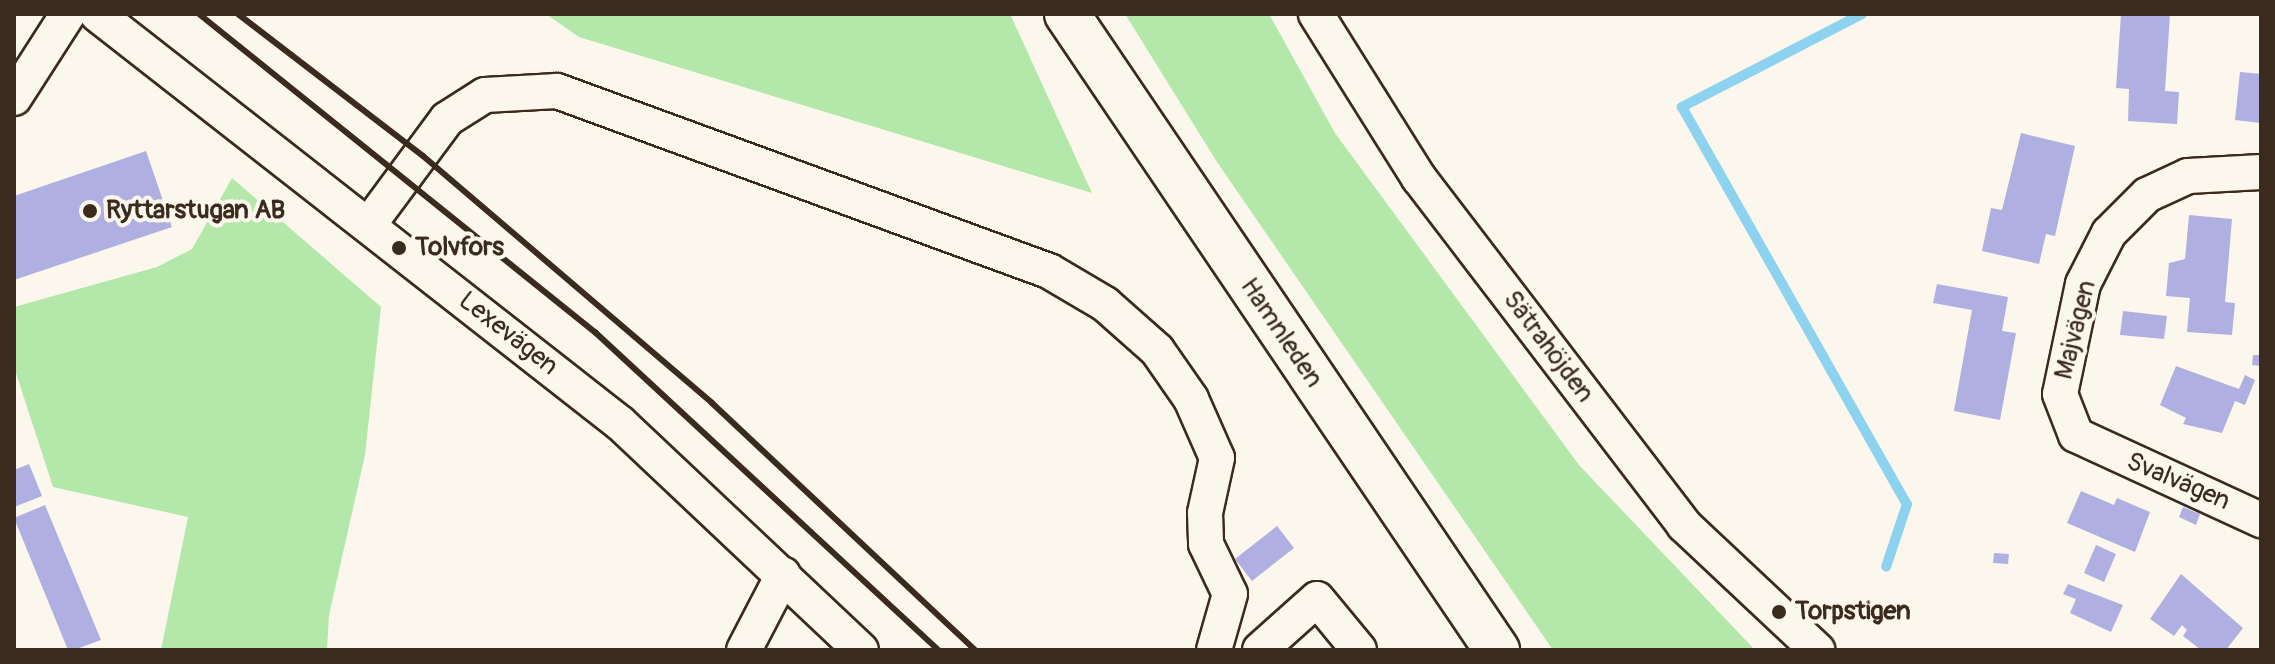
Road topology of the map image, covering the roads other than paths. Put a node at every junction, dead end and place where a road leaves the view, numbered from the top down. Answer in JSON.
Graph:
{"nodes":[{"id":1,"x":68,"y":14,"type":"edge"},
{"id":2,"x":97,"y":14,"type":"edge"},
{"id":3,"x":1067,"y":14,"type":"edge"},
{"id":4,"x":1316,"y":14,"type":"edge"},
{"id":5,"x":14,"y":98,"type":"edge"},
{"id":6,"x":2261,"y":172,"type":"edge"},
{"id":7,"x":370,"y":223,"type":"junction"},
{"id":8,"x":2094,"y":446,"type":"joint"},
{"id":9,"x":2261,"y":520,"type":"edge"},
{"id":10,"x":783,"y":575,"type":"junction"},
{"id":11,"x":744,"y":650,"type":"edge"},
{"id":12,"x":861,"y":650,"type":"edge"},
{"id":13,"x":1214,"y":650,"type":"edge"},
{"id":14,"x":1260,"y":650,"type":"edge"},
{"id":15,"x":1359,"y":650,"type":"edge"},
{"id":16,"x":1497,"y":650,"type":"edge"},
{"id":17,"x":1817,"y":650,"type":"edge"}],
"edges":[{"from":1,"to":5,"type":"street"},
{"from":2,"to":7,"type":"street","name":"Lexevägen"},
{"from":3,"to":16,"type":"main road","name":"Hamnleden"},
{"from":4,"to":17,"type":"street","name":"Sätrahöjden"},
{"from":6,"to":8,"type":"street","name":"Majvägen"},
{"from":7,"to":10,"type":"street","name":"Lexevägen"},
{"from":7,"to":13,"type":"street"},
{"from":8,"to":9,"type":"street","name":"Svalvägen"},
{"from":10,"to":11,"type":"street"},
{"from":10,"to":12,"type":"street","name":"Lexevägen"},
{"from":14,"to":15,"type":"street"}]}
